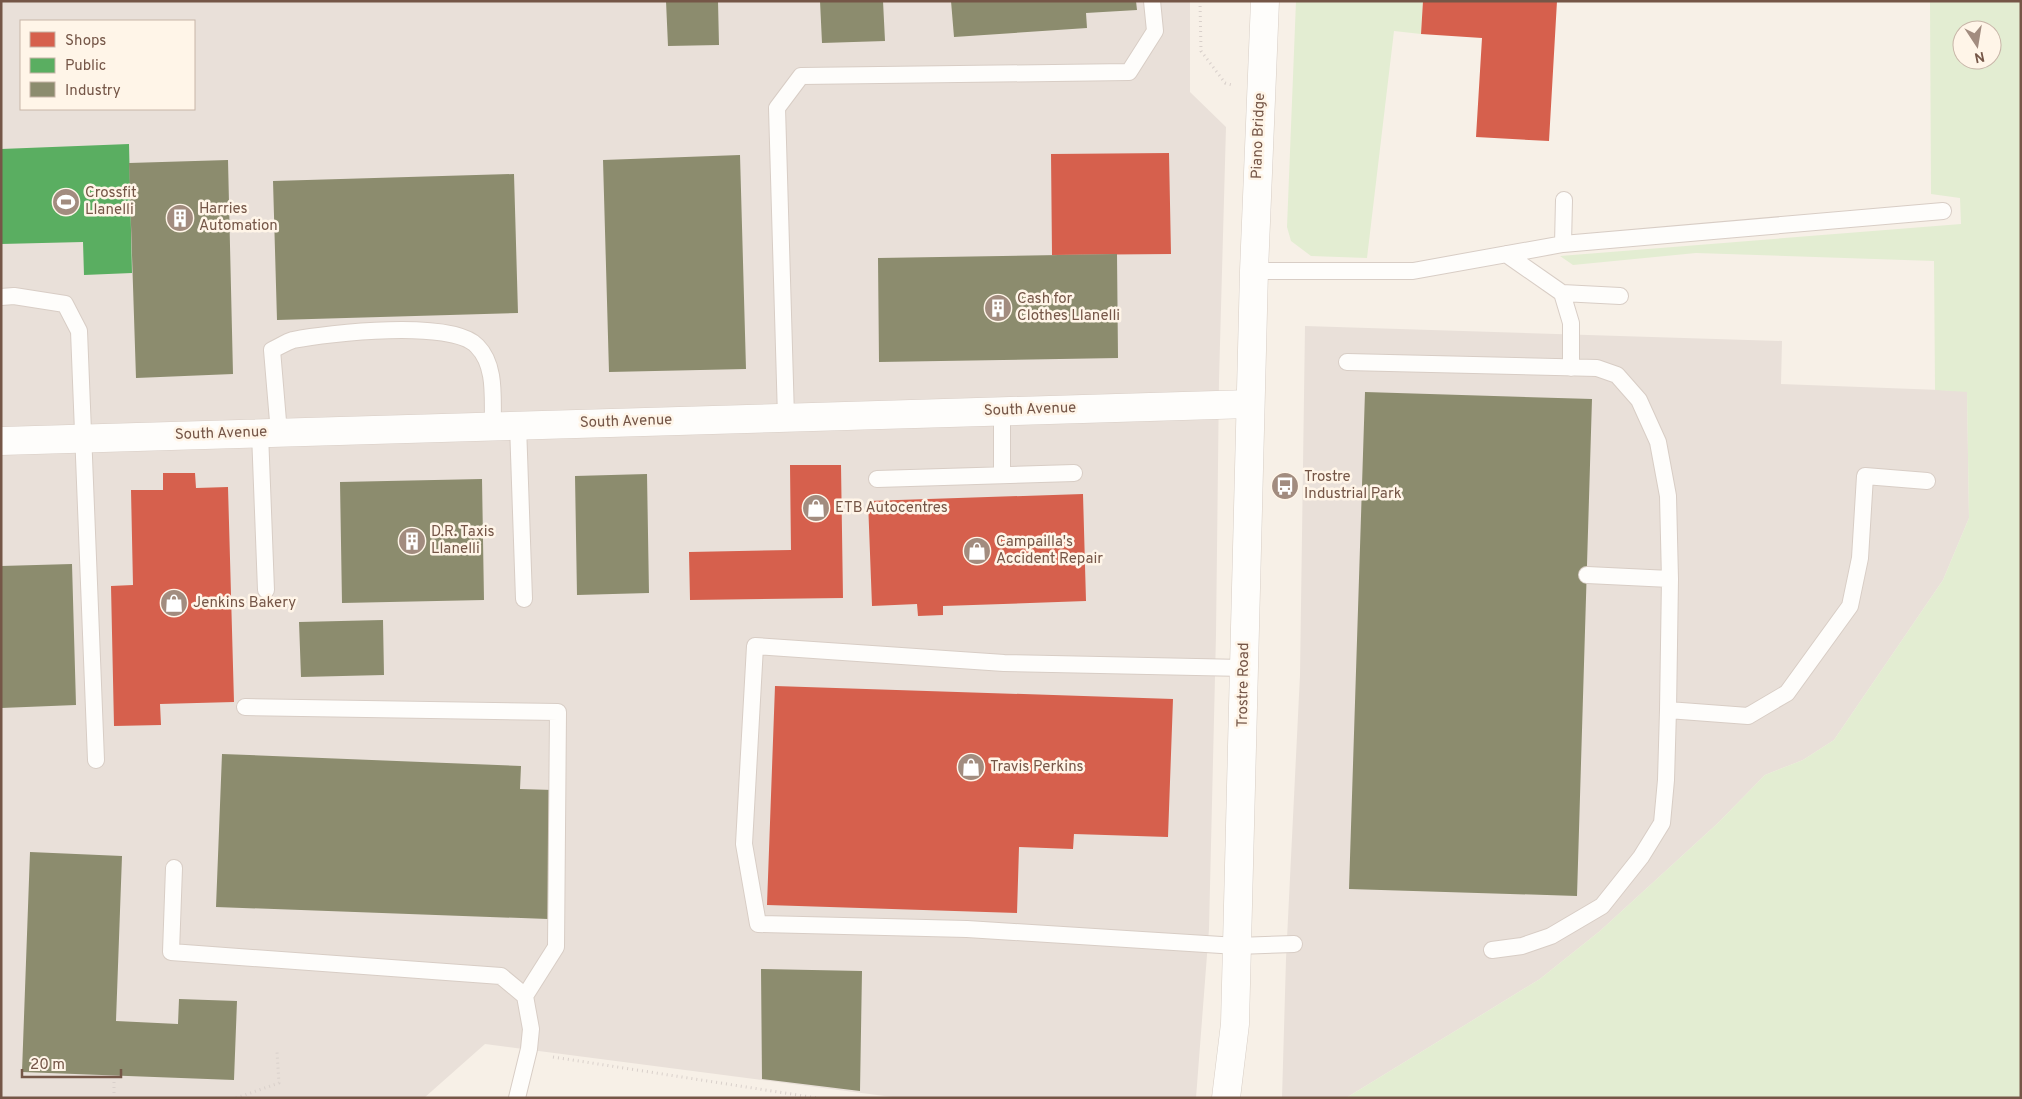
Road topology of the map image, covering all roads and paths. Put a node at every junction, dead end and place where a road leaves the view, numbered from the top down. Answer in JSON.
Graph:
{"nodes":[{"id":1,"x":1152,"y":1,"type":"edge"},
{"id":2,"x":1200,"y":1,"type":"edge"},
{"id":3,"x":1265,"y":1,"type":"edge"},
{"id":4,"x":1261,"y":92,"type":"junction"},
{"id":5,"x":1564,"y":200,"type":"dead end"},
{"id":6,"x":1943,"y":211,"type":"dead end"},
{"id":7,"x":1563,"y":244,"type":"junction"},
{"id":8,"x":1506,"y":254,"type":"junction"},
{"id":9,"x":1254,"y":271,"type":"junction"},
{"id":10,"x":1562,"y":293,"type":"junction"},
{"id":11,"x":1,"y":296,"type":"edge"},
{"id":12,"x":1620,"y":296,"type":"dead end"},
{"id":13,"x":1347,"y":362,"type":"dead end"},
{"id":14,"x":1571,"y":368,"type":"junction"},
{"id":15,"x":1250,"y":404,"type":"junction"},
{"id":16,"x":1002,"y":411,"type":"junction"},
{"id":17,"x":786,"y":417,"type":"junction"},
{"id":18,"x":506,"y":426,"type":"junction"},
{"id":19,"x":269,"y":433,"type":"junction"},
{"id":20,"x":83,"y":438,"type":"junction"},
{"id":21,"x":1,"y":441,"type":"edge"},
{"id":22,"x":1074,"y":473,"type":"dead end"},
{"id":23,"x":1002,"y":475,"type":"junction"},
{"id":24,"x":877,"y":479,"type":"dead end"},
{"id":25,"x":1927,"y":481,"type":"dead end"},
{"id":26,"x":1587,"y":575,"type":"dead end"},
{"id":27,"x":1670,"y":579,"type":"junction"},
{"id":28,"x":266,"y":590,"type":"dead end"},
{"id":29,"x":524,"y":599,"type":"dead end"},
{"id":30,"x":1244,"y":668,"type":"junction"},
{"id":31,"x":245,"y":707,"type":"dead end"},
{"id":32,"x":1668,"y":710,"type":"junction"},
{"id":33,"x":96,"y":760,"type":"dead end"},
{"id":34,"x":174,"y":868,"type":"dead end"},
{"id":35,"x":1294,"y":944,"type":"dead end"},
{"id":36,"x":1237,"y":946,"type":"junction"},
{"id":37,"x":1492,"y":950,"type":"dead end"},
{"id":38,"x":525,"y":996,"type":"junction"},
{"id":39,"x":277,"y":1052,"type":"dead end"},
{"id":40,"x":551,"y":1057,"type":"dead end"},
{"id":41,"x":114,"y":1076,"type":"dead end"},
{"id":42,"x":114,"y":1098,"type":"edge"},
{"id":43,"x":236,"y":1098,"type":"edge"},
{"id":44,"x":517,"y":1098,"type":"edge"},
{"id":45,"x":817,"y":1098,"type":"edge"},
{"id":46,"x":1226,"y":1098,"type":"edge"}],
"edges":[{"from":1,"to":17,"type":"lane"},
{"from":2,"to":4,"type":"path"},
{"from":3,"to":4,"type":"street","name":"Piano Bridge"},
{"from":4,"to":9,"type":"street","name":"Piano Bridge"},
{"from":5,"to":7,"type":"lane"},
{"from":6,"to":7,"type":"lane"},
{"from":7,"to":8,"type":"lane"},
{"from":8,"to":9,"type":"lane"},
{"from":8,"to":10,"type":"lane"},
{"from":9,"to":15,"type":"street","name":"Trostre Road"},
{"from":10,"to":12,"type":"lane"},
{"from":10,"to":14,"type":"lane"},
{"from":11,"to":20,"type":"lane"},
{"from":13,"to":14,"type":"lane"},
{"from":14,"to":27,"type":"lane"},
{"from":15,"to":16,"type":"street","name":"South Avenue"},
{"from":15,"to":30,"type":"street","name":"Trostre Road"},
{"from":16,"to":17,"type":"street","name":"South Avenue"},
{"from":16,"to":23,"type":"lane"},
{"from":17,"to":18,"type":"street","name":"South Avenue"},
{"from":18,"to":19,"type":"street","name":"South Avenue"},
{"from":18,"to":19,"type":"lane"},
{"from":18,"to":29,"type":"lane"},
{"from":19,"to":20,"type":"street","name":"South Avenue"},
{"from":19,"to":28,"type":"lane"},
{"from":20,"to":21,"type":"street","name":"South Avenue"},
{"from":20,"to":33,"type":"lane"},
{"from":22,"to":23,"type":"lane"},
{"from":23,"to":24,"type":"lane"},
{"from":25,"to":32,"type":"lane"},
{"from":26,"to":27,"type":"lane"},
{"from":27,"to":32,"type":"lane"},
{"from":30,"to":36,"type":"street","name":"Trostre Road"},
{"from":30,"to":36,"type":"lane"},
{"from":31,"to":38,"type":"lane"},
{"from":32,"to":37,"type":"lane"},
{"from":34,"to":38,"type":"lane"},
{"from":35,"to":36,"type":"lane"},
{"from":36,"to":46,"type":"street","name":"Trostre Road"},
{"from":38,"to":44,"type":"lane"},
{"from":39,"to":43,"type":"path"},
{"from":40,"to":45,"type":"path"},
{"from":41,"to":42,"type":"path"}]}
